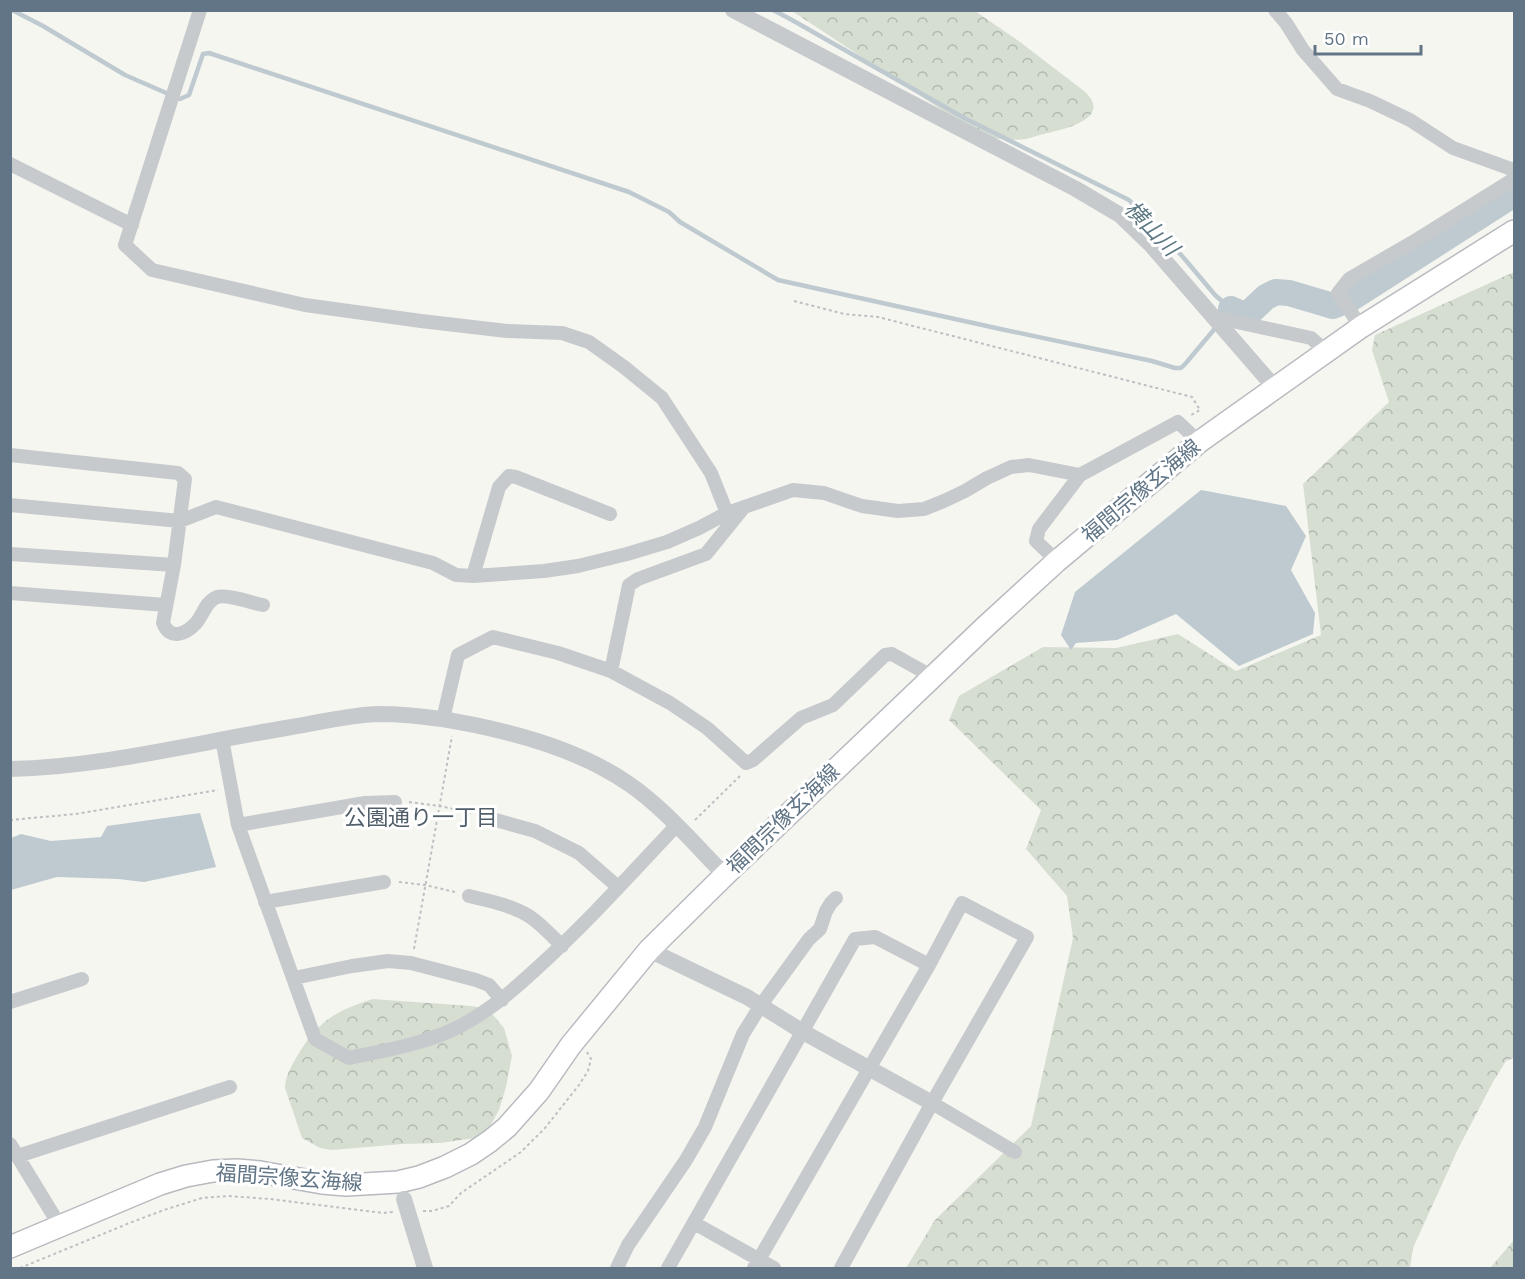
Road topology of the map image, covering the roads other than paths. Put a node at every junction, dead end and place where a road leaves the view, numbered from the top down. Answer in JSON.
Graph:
{"nodes":[{"id":1,"x":200,"y":10,"type":"edge"},
{"id":2,"x":733,"y":10,"type":"edge"},
{"id":3,"x":1275,"y":10,"type":"edge"},
{"id":4,"x":10,"y":164,"type":"edge"},
{"id":5,"x":1515,"y":170,"type":"edge"},
{"id":6,"x":1515,"y":179,"type":"edge"},
{"id":7,"x":132,"y":225,"type":"junction"},
{"id":8,"x":1515,"y":231,"type":"edge"},
{"id":9,"x":1214,"y":317,"type":"junction"},
{"id":10,"x":1361,"y":327,"type":"junction"},
{"id":11,"x":1326,"y":351,"type":"junction"},
{"id":12,"x":1275,"y":388,"type":"junction"},
{"id":13,"x":1199,"y":442,"type":"junction"},
{"id":14,"x":10,"y":455,"type":"edge"},
{"id":15,"x":1080,"y":475,"type":"junction"},
{"id":16,"x":10,"y":505,"type":"edge"},
{"id":17,"x":744,"y":507,"type":"junction"},
{"id":18,"x":727,"y":513,"type":"junction"},
{"id":19,"x":610,"y":514,"type":"dead end"},
{"id":20,"x":180,"y":521,"type":"junction"},
{"id":21,"x":10,"y":554,"type":"edge"},
{"id":22,"x":1057,"y":561,"type":"junction"},
{"id":23,"x":174,"y":565,"type":"junction"},
{"id":24,"x":472,"y":576,"type":"junction"},
{"id":25,"x":10,"y":593,"type":"edge"},
{"id":26,"x":166,"y":604,"type":"junction"},
{"id":27,"x":263,"y":605,"type":"dead end"},
{"id":28,"x":611,"y":671,"type":"junction"},
{"id":29,"x":933,"y":676,"type":"junction"},
{"id":30,"x":448,"y":719,"type":"junction"},
{"id":31,"x":222,"y":739,"type":"junction"},
{"id":32,"x":10,"y":769,"type":"edge"},
{"id":33,"x":395,"y":802,"type":"road end"},
{"id":34,"x":485,"y":817,"type":"road end"},
{"id":35,"x":238,"y":825,"type":"junction"},
{"id":36,"x":679,"y":829,"type":"junction"},
{"id":37,"x":724,"y":875,"type":"junction"},
{"id":38,"x":384,"y":882,"type":"road end"},
{"id":39,"x":618,"y":887,"type":"junction"},
{"id":40,"x":469,"y":896,"type":"road end"},
{"id":41,"x":836,"y":898,"type":"dead end"},
{"id":42,"x":265,"y":902,"type":"junction"},
{"id":43,"x":562,"y":946,"type":"junction"},
{"id":44,"x":649,"y":950,"type":"junction"},
{"id":45,"x":929,"y":965,"type":"junction"},
{"id":46,"x":294,"y":978,"type":"junction"},
{"id":47,"x":82,"y":979,"type":"dead end"},
{"id":48,"x":502,"y":1000,"type":"junction"},
{"id":49,"x":10,"y":1002,"type":"edge"},
{"id":50,"x":761,"y":1005,"type":"junction"},
{"id":51,"x":803,"y":1032,"type":"junction"},
{"id":52,"x":870,"y":1069,"type":"junction"},
{"id":53,"x":230,"y":1087,"type":"dead end"},
{"id":54,"x":932,"y":1103,"type":"junction"},
{"id":55,"x":14,"y":1150,"type":"edge"},
{"id":56,"x":1015,"y":1152,"type":"dead end"},
{"id":57,"x":401,"y":1191,"type":"junction"},
{"id":58,"x":694,"y":1223,"type":"junction"},
{"id":59,"x":60,"y":1226,"type":"junction"},
{"id":60,"x":10,"y":1247,"type":"edge"},
{"id":61,"x":757,"y":1264,"type":"edge"},
{"id":62,"x":425,"y":1269,"type":"edge"},
{"id":63,"x":617,"y":1269,"type":"edge"},
{"id":64,"x":668,"y":1269,"type":"edge"},
{"id":65,"x":774,"y":1269,"type":"edge"},
{"id":66,"x":841,"y":1269,"type":"edge"}],
"edges":[{"from":1,"to":7,"type":"street"},
{"from":2,"to":9,"type":"street"},
{"from":3,"to":5,"type":"street"},
{"from":4,"to":7,"type":"street"},
{"from":6,"to":10,"type":"street"},
{"from":7,"to":18,"type":"street"},
{"from":8,"to":10,"type":"main road","name":"福間宗像玄海線"},
{"from":9,"to":11,"type":"street"},
{"from":9,"to":12,"type":"street"},
{"from":10,"to":11,"type":"main road","name":"福間宗像玄海線"},
{"from":11,"to":12,"type":"main road","name":"福間宗像玄海線"},
{"from":12,"to":13,"type":"main road","name":"福間宗像玄海線"},
{"from":13,"to":15,"type":"street"},
{"from":13,"to":22,"type":"main road","name":"福間宗像玄海線"},
{"from":14,"to":20,"type":"street"},
{"from":15,"to":17,"type":"street"},
{"from":15,"to":22,"type":"street"},
{"from":16,"to":20,"type":"street"},
{"from":17,"to":18,"type":"street"},
{"from":17,"to":28,"type":"street"},
{"from":18,"to":24,"type":"street"},
{"from":19,"to":24,"type":"street"},
{"from":20,"to":23,"type":"street"},
{"from":20,"to":24,"type":"street"},
{"from":21,"to":23,"type":"street"},
{"from":22,"to":29,"type":"main road","name":"福間宗像玄海線"},
{"from":23,"to":26,"type":"street"},
{"from":25,"to":26,"type":"street"},
{"from":26,"to":27,"type":"street"},
{"from":28,"to":29,"type":"street"},
{"from":28,"to":30,"type":"street"},
{"from":29,"to":37,"type":"main road","name":"福間宗像玄海線"},
{"from":30,"to":31,"type":"street"},
{"from":30,"to":36,"type":"street"},
{"from":31,"to":32,"type":"street"},
{"from":31,"to":35,"type":"street"},
{"from":33,"to":35,"type":"street"},
{"from":34,"to":39,"type":"street"},
{"from":35,"to":42,"type":"street"},
{"from":36,"to":37,"type":"street"},
{"from":36,"to":39,"type":"street"},
{"from":37,"to":44,"type":"main road","name":"福間宗像玄海線"},
{"from":38,"to":42,"type":"street"},
{"from":39,"to":43,"type":"street"},
{"from":40,"to":43,"type":"street"},
{"from":41,"to":50,"type":"street"},
{"from":42,"to":46,"type":"street"},
{"from":43,"to":48,"type":"street"},
{"from":44,"to":50,"type":"street"},
{"from":44,"to":57,"type":"main road","name":"福間宗像玄海線"},
{"from":45,"to":51,"type":"street"},
{"from":45,"to":52,"type":"street"},
{"from":45,"to":54,"type":"street"},
{"from":46,"to":48,"type":"street"},
{"from":46,"to":48,"type":"street"},
{"from":47,"to":49,"type":"street"},
{"from":50,"to":51,"type":"street"},
{"from":50,"to":63,"type":"street"},
{"from":51,"to":52,"type":"street"},
{"from":51,"to":58,"type":"street"},
{"from":52,"to":54,"type":"street"},
{"from":52,"to":61,"type":"street"},
{"from":53,"to":55,"type":"street"},
{"from":54,"to":56,"type":"street"},
{"from":54,"to":66,"type":"street"},
{"from":55,"to":59,"type":"street"},
{"from":57,"to":59,"type":"main road","name":"福間宗像玄海線"},
{"from":57,"to":62,"type":"street","bridge":true},
{"from":58,"to":61,"type":"street"},
{"from":58,"to":64,"type":"street"},
{"from":59,"to":60,"type":"main road","name":"福間宗像玄海線"},
{"from":61,"to":65,"type":"street"}]}
